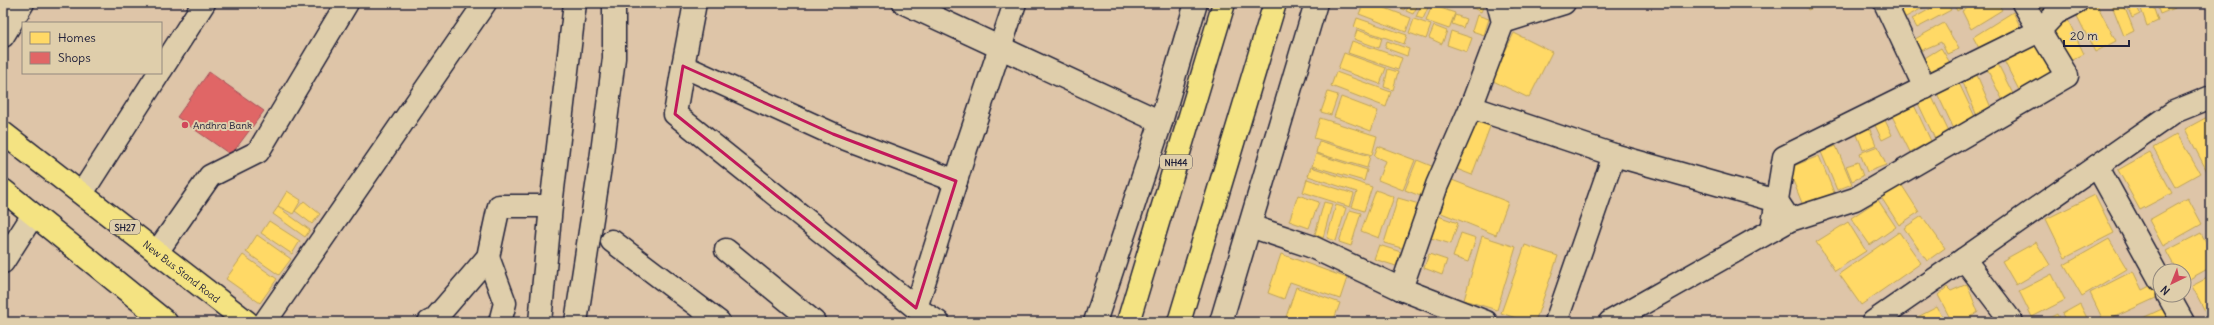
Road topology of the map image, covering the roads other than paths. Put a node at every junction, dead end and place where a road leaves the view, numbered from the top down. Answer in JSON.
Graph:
{"nodes":[{"id":1,"x":23,"y":3,"type":"edge"},
{"id":2,"x":204,"y":3,"type":"edge"},
{"id":3,"x":347,"y":3,"type":"edge"},
{"id":4,"x":484,"y":3,"type":"edge"},
{"id":5,"x":575,"y":3,"type":"edge"},
{"id":6,"x":614,"y":3,"type":"edge"},
{"id":7,"x":695,"y":3,"type":"edge"},
{"id":8,"x":904,"y":3,"type":"edge"},
{"id":9,"x":1015,"y":3,"type":"edge"},
{"id":10,"x":1196,"y":3,"type":"edge"},
{"id":11,"x":1224,"y":3,"type":"edge"},
{"id":12,"x":1275,"y":3,"type":"edge"},
{"id":13,"x":1316,"y":3,"type":"edge"},
{"id":14,"x":1564,"y":3,"type":"edge"},
{"id":15,"x":1885,"y":3,"type":"edge"},
{"id":16,"x":2023,"y":3,"type":"edge"},
{"id":17,"x":2076,"y":3,"type":"edge"},
{"id":18,"x":1501,"y":12,"type":"edge"},
{"id":19,"x":2039,"y":31,"type":"junction"},
{"id":20,"x":3,"y":36,"type":"edge"},
{"id":21,"x":1002,"y":47,"type":"junction"},
{"id":22,"x":683,"y":66,"type":"junction"},
{"id":23,"x":162,"y":68,"type":"edge"},
{"id":24,"x":158,"y":74,"type":"edge"},
{"id":25,"x":1925,"y":88,"type":"junction"},
{"id":26,"x":2211,"y":97,"type":"edge"},
{"id":27,"x":1471,"y":107,"type":"junction"},
{"id":28,"x":1162,"y":122,"type":"junction"},
{"id":29,"x":3,"y":133,"type":"edge"},
{"id":30,"x":1614,"y":155,"type":"junction"},
{"id":31,"x":2097,"y":166,"type":"junction"},
{"id":32,"x":956,"y":181,"type":"junction"},
{"id":33,"x":3,"y":190,"type":"edge"},
{"id":34,"x":82,"y":193,"type":"junction"},
{"id":35,"x":1777,"y":200,"type":"junction"},
{"id":36,"x":551,"y":206,"type":"junction"},
{"id":37,"x":33,"y":215,"type":"junction"},
{"id":38,"x":1781,"y":225,"type":"junction"},
{"id":39,"x":1250,"y":226,"type":"junction"},
{"id":40,"x":612,"y":241,"type":"dead end"},
{"id":41,"x":726,"y":250,"type":"dead end"},
{"id":42,"x":157,"y":252,"type":"junction"},
{"id":43,"x":488,"y":257,"type":"junction"},
{"id":44,"x":1964,"y":259,"type":"junction"},
{"id":45,"x":3,"y":262,"type":"edge"},
{"id":46,"x":2152,"y":266,"type":"edge"},
{"id":47,"x":1401,"y":289,"type":"junction"},
{"id":48,"x":2172,"y":303,"type":"edge"},
{"id":49,"x":916,"y":308,"type":"junction"},
{"id":50,"x":166,"y":322,"type":"edge"},
{"id":51,"x":247,"y":322,"type":"edge"},
{"id":52,"x":264,"y":322,"type":"edge"},
{"id":53,"x":429,"y":322,"type":"edge"},
{"id":54,"x":500,"y":322,"type":"edge"},
{"id":55,"x":540,"y":322,"type":"edge"},
{"id":56,"x":576,"y":322,"type":"edge"},
{"id":57,"x":719,"y":322,"type":"edge"},
{"id":58,"x":814,"y":322,"type":"edge"},
{"id":59,"x":938,"y":322,"type":"edge"},
{"id":60,"x":1095,"y":322,"type":"edge"},
{"id":61,"x":1128,"y":322,"type":"edge"},
{"id":62,"x":1179,"y":322,"type":"edge"},
{"id":63,"x":1221,"y":322,"type":"edge"},
{"id":64,"x":1486,"y":322,"type":"edge"},
{"id":65,"x":1556,"y":322,"type":"edge"},
{"id":66,"x":1610,"y":322,"type":"edge"},
{"id":67,"x":1873,"y":322,"type":"edge"},
{"id":68,"x":2012,"y":322,"type":"edge"},
{"id":69,"x":2183,"y":322,"type":"edge"}],
"edges":[{"from":1,"to":20,"type":"street"},
{"from":2,"to":23,"type":"street"},
{"from":3,"to":42,"type":"street"},
{"from":4,"to":52,"type":"street"},
{"from":5,"to":36,"type":"street"},
{"from":6,"to":56,"type":"street"},
{"from":7,"to":22,"type":"street"},
{"from":8,"to":21,"type":"street"},
{"from":9,"to":21,"type":"street"},
{"from":10,"to":28,"type":"street"},
{"from":11,"to":61,"type":"main road","number":"NH44"},
{"from":12,"to":62,"type":"main road"},
{"from":13,"to":39,"type":"street"},
{"from":14,"to":18,"type":"street"},
{"from":15,"to":25,"type":"street"},
{"from":16,"to":19,"type":"street"},
{"from":17,"to":19,"type":"street"},
{"from":18,"to":27,"type":"street"},
{"from":19,"to":25,"type":"street"},
{"from":19,"to":38,"type":"street"},
{"from":21,"to":28,"type":"street"},
{"from":21,"to":32,"type":"street"},
{"from":22,"to":32,"type":"street"},
{"from":22,"to":49,"type":"street"},
{"from":24,"to":34,"type":"street"},
{"from":25,"to":35,"type":"street"},
{"from":26,"to":31,"type":"street"},
{"from":27,"to":30,"type":"street"},
{"from":27,"to":47,"type":"street"},
{"from":28,"to":60,"type":"street"},
{"from":29,"to":34,"type":"main road","name":"New Bus Stand Road","number":"SH27"},
{"from":30,"to":35,"type":"street"},
{"from":30,"to":65,"type":"street"},
{"from":31,"to":44,"type":"street"},
{"from":31,"to":46,"type":"street"},
{"from":32,"to":49,"type":"street"},
{"from":33,"to":37,"type":"main road"},
{"from":34,"to":42,"type":"main road","name":"New Bus Stand Road","number":"SH27"},
{"from":35,"to":38,"type":"street"},
{"from":36,"to":43,"type":"street"},
{"from":36,"to":55,"type":"street"},
{"from":37,"to":45,"type":"street"},
{"from":37,"to":50,"type":"main road"},
{"from":38,"to":66,"type":"street"},
{"from":39,"to":47,"type":"street"},
{"from":39,"to":63,"type":"street"},
{"from":40,"to":57,"type":"street"},
{"from":41,"to":58,"type":"street"},
{"from":42,"to":51,"type":"main road","name":"New Bus Stand Road","number":"SH27"},
{"from":43,"to":53,"type":"street"},
{"from":43,"to":54,"type":"street"},
{"from":44,"to":67,"type":"street"},
{"from":44,"to":68,"type":"street"},
{"from":47,"to":64,"type":"street"},
{"from":48,"to":69,"type":"street"},
{"from":49,"to":59,"type":"street"}]}
